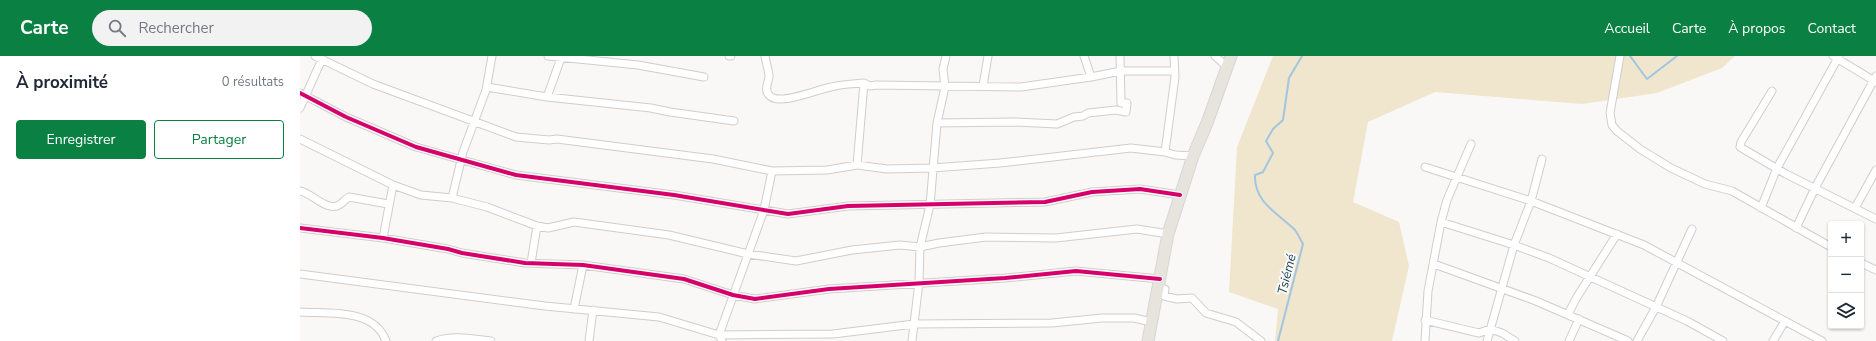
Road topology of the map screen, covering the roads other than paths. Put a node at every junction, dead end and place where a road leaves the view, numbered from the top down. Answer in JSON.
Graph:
{"nodes":[{"id":1,"x":492,"y":56,"type":"edge"},
{"id":2,"x":548,"y":56,"type":"edge"},
{"id":3,"x":765,"y":56,"type":"edge"},
{"id":4,"x":946,"y":56,"type":"edge"},
{"id":5,"x":988,"y":56,"type":"edge"},
{"id":6,"x":1084,"y":56,"type":"edge"},
{"id":7,"x":1120,"y":56,"type":"edge"},
{"id":8,"x":1174,"y":56,"type":"edge"},
{"id":9,"x":1216,"y":57,"type":"edge"},
{"id":10,"x":1619,"y":57,"type":"edge"},
{"id":11,"x":1836,"y":57,"type":"edge"},
{"id":12,"x":318,"y":58,"type":"edge"},
{"id":13,"x":561,"y":58,"type":"junction"},
{"id":14,"x":1229,"y":61,"type":"edge"},
{"id":15,"x":1121,"y":71,"type":"junction"},
{"id":16,"x":1174,"y":71,"type":"junction"},
{"id":17,"x":704,"y":77,"type":"dead end"},
{"id":18,"x":1091,"y":77,"type":"junction"},
{"id":19,"x":1875,"y":79,"type":"edge"},
{"id":20,"x":864,"y":83,"type":"junction"},
{"id":21,"x":983,"y":86,"type":"junction"},
{"id":22,"x":487,"y":87,"type":"junction"},
{"id":23,"x":945,"y":87,"type":"junction"},
{"id":24,"x":1772,"y":91,"type":"dead end"},
{"id":25,"x":303,"y":95,"type":"edge"},
{"id":26,"x":547,"y":97,"type":"junction"},
{"id":27,"x":300,"y":108,"type":"edge"},
{"id":28,"x":475,"y":120,"type":"junction"},
{"id":29,"x":734,"y":121,"type":"dead end"},
{"id":30,"x":937,"y":123,"type":"junction"},
{"id":31,"x":300,"y":139,"type":"edge"},
{"id":32,"x":1471,"y":144,"type":"dead end"},
{"id":33,"x":1165,"y":152,"type":"junction"},
{"id":34,"x":1193,"y":156,"type":"junction"},
{"id":35,"x":1542,"y":159,"type":"dead end"},
{"id":36,"x":460,"y":160,"type":"junction"},
{"id":37,"x":857,"y":164,"type":"junction"},
{"id":38,"x":1424,"y":167,"type":"dead end"},
{"id":39,"x":932,"y":168,"type":"junction"},
{"id":40,"x":1777,"y":168,"type":"junction"},
{"id":41,"x":1876,"y":170,"type":"edge"},
{"id":42,"x":772,"y":171,"type":"junction"},
{"id":43,"x":1456,"y":177,"type":"junction"},
{"id":44,"x":393,"y":185,"type":"junction"},
{"id":45,"x":1815,"y":188,"type":"junction"},
{"id":46,"x":300,"y":191,"type":"edge"},
{"id":47,"x":1180,"y":195,"type":"junction"},
{"id":48,"x":452,"y":198,"type":"junction"},
{"id":49,"x":1532,"y":201,"type":"junction"},
{"id":50,"x":388,"y":204,"type":"junction"},
{"id":51,"x":930,"y":205,"type":"junction"},
{"id":52,"x":1761,"y":208,"type":"junction"},
{"id":53,"x":1855,"y":208,"type":"junction"},
{"id":54,"x":764,"y":210,"type":"junction"},
{"id":55,"x":1876,"y":219,"type":"edge"},
{"id":56,"x":1442,"y":222,"type":"junction"},
{"id":57,"x":537,"y":226,"type":"junction"},
{"id":58,"x":300,"y":228,"type":"edge"},
{"id":59,"x":1796,"y":228,"type":"junction"},
{"id":60,"x":1692,"y":229,"type":"dead end"},
{"id":61,"x":1168,"y":234,"type":"junction"},
{"id":62,"x":1617,"y":234,"type":"junction"},
{"id":63,"x":383,"y":238,"type":"junction"},
{"id":64,"x":1514,"y":245,"type":"junction"},
{"id":65,"x":1828,"y":245,"type":"edge"},
{"id":66,"x":920,"y":247,"type":"junction"},
{"id":67,"x":748,"y":254,"type":"junction"},
{"id":68,"x":531,"y":263,"type":"junction"},
{"id":69,"x":1677,"y":263,"type":"junction"},
{"id":70,"x":1434,"y":264,"type":"junction"},
{"id":71,"x":1864,"y":264,"type":"edge"},
{"id":72,"x":583,"y":265,"type":"junction"},
{"id":73,"x":1876,"y":270,"type":"edge"},
{"id":74,"x":300,"y":274,"type":"edge"},
{"id":75,"x":1591,"y":276,"type":"junction"},
{"id":76,"x":919,"y":282,"type":"junction"},
{"id":77,"x":1160,"y":283,"type":"junction"},
{"id":78,"x":1501,"y":288,"type":"junction"},
{"id":79,"x":733,"y":295,"type":"junction"},
{"id":80,"x":1656,"y":307,"type":"junction"},
{"id":81,"x":574,"y":309,"type":"junction"},
{"id":82,"x":593,"y":310,"type":"junction"},
{"id":83,"x":300,"y":312,"type":"edge"},
{"id":84,"x":1568,"y":314,"type":"junction"},
{"id":85,"x":1579,"y":319,"type":"junction"},
{"id":86,"x":1425,"y":320,"type":"junction"},
{"id":87,"x":1785,"y":321,"type":"junction"},
{"id":88,"x":1152,"y":322,"type":"junction"},
{"id":89,"x":914,"y":324,"type":"junction"},
{"id":90,"x":1490,"y":329,"type":"junction"},
{"id":91,"x":720,"y":338,"type":"edge"},
{"id":92,"x":386,"y":341,"type":"edge"},
{"id":93,"x":436,"y":341,"type":"edge"},
{"id":94,"x":491,"y":341,"type":"edge"},
{"id":95,"x":589,"y":341,"type":"edge"},
{"id":96,"x":912,"y":341,"type":"edge"},
{"id":97,"x":1148,"y":341,"type":"edge"},
{"id":98,"x":1260,"y":341,"type":"edge"},
{"id":99,"x":1426,"y":341,"type":"edge"},
{"id":100,"x":1487,"y":341,"type":"edge"},
{"id":101,"x":1515,"y":341,"type":"edge"},
{"id":102,"x":1569,"y":341,"type":"edge"},
{"id":103,"x":1628,"y":341,"type":"edge"},
{"id":104,"x":1637,"y":341,"type":"edge"},
{"id":105,"x":1723,"y":341,"type":"edge"},
{"id":106,"x":1773,"y":341,"type":"edge"},
{"id":107,"x":1822,"y":341,"type":"edge"}],
"edges":[{"from":1,"to":22,"type":"street"},
{"from":2,"to":13,"type":"street"},
{"from":3,"to":20,"type":"street"},
{"from":4,"to":23,"type":"street"},
{"from":5,"to":21,"type":"street"},
{"from":6,"to":18,"type":"street"},
{"from":7,"to":15,"type":"street"},
{"from":8,"to":16,"type":"street"},
{"from":9,"to":14,"type":"street"},
{"from":10,"to":52,"type":"street"},
{"from":11,"to":19,"type":"street"},
{"from":11,"to":40,"type":"street"},
{"from":12,"to":25,"type":"street"},
{"from":12,"to":28,"type":"street"},
{"from":13,"to":17,"type":"street"},
{"from":13,"to":26,"type":"street"},
{"from":14,"to":34,"type":"main road"},
{"from":15,"to":16,"type":"street"},
{"from":15,"to":18,"type":"street"},
{"from":15,"to":30,"type":"street"},
{"from":16,"to":33,"type":"street"},
{"from":18,"to":21,"type":"street"},
{"from":19,"to":45,"type":"street"},
{"from":20,"to":23,"type":"street"},
{"from":20,"to":37,"type":"street"},
{"from":21,"to":23,"type":"street"},
{"from":22,"to":26,"type":"street"},
{"from":22,"to":28,"type":"street"},
{"from":23,"to":30,"type":"street"},
{"from":24,"to":40,"type":"street"},
{"from":25,"to":27,"type":"street"},
{"from":25,"to":36,"type":"street"},
{"from":26,"to":29,"type":"street"},
{"from":28,"to":36,"type":"street"},
{"from":28,"to":42,"type":"street"},
{"from":30,"to":39,"type":"street"},
{"from":31,"to":44,"type":"street"},
{"from":32,"to":43,"type":"street"},
{"from":33,"to":34,"type":"street"},
{"from":33,"to":39,"type":"street"},
{"from":34,"to":47,"type":"main road"},
{"from":35,"to":49,"type":"street"},
{"from":36,"to":48,"type":"street"},
{"from":36,"to":54,"type":"street"},
{"from":37,"to":39,"type":"street"},
{"from":37,"to":42,"type":"street"},
{"from":38,"to":43,"type":"street"},
{"from":39,"to":51,"type":"street"},
{"from":40,"to":45,"type":"street"},
{"from":40,"to":52,"type":"street"},
{"from":41,"to":53,"type":"street"},
{"from":42,"to":54,"type":"street"},
{"from":43,"to":49,"type":"street"},
{"from":43,"to":56,"type":"street"},
{"from":44,"to":48,"type":"street"},
{"from":44,"to":50,"type":"street"},
{"from":45,"to":53,"type":"street"},
{"from":45,"to":59,"type":"street"},
{"from":46,"to":50,"type":"street"},
{"from":47,"to":51,"type":"street"},
{"from":47,"to":61,"type":"main road"},
{"from":48,"to":57,"type":"street"},
{"from":49,"to":62,"type":"street"},
{"from":49,"to":64,"type":"street"},
{"from":50,"to":63,"type":"street"},
{"from":51,"to":54,"type":"street"},
{"from":51,"to":66,"type":"street"},
{"from":52,"to":59,"type":"street"},
{"from":53,"to":55,"type":"street"},
{"from":54,"to":67,"type":"street"},
{"from":56,"to":64,"type":"street"},
{"from":56,"to":70,"type":"street"},
{"from":57,"to":67,"type":"street"},
{"from":57,"to":68,"type":"street"},
{"from":58,"to":63,"type":"street"},
{"from":59,"to":65,"type":"street"},
{"from":60,"to":69,"type":"street"},
{"from":61,"to":66,"type":"street"},
{"from":61,"to":77,"type":"main road"},
{"from":62,"to":69,"type":"street"},
{"from":62,"to":75,"type":"street"},
{"from":63,"to":68,"type":"street"},
{"from":64,"to":75,"type":"street"},
{"from":64,"to":78,"type":"street"},
{"from":66,"to":67,"type":"street"},
{"from":66,"to":76,"type":"street"},
{"from":67,"to":79,"type":"street"},
{"from":68,"to":72,"type":"street"},
{"from":69,"to":80,"type":"street"},
{"from":69,"to":87,"type":"street"},
{"from":70,"to":78,"type":"street"},
{"from":70,"to":86,"type":"street"},
{"from":71,"to":73,"type":"street"},
{"from":72,"to":79,"type":"street"},
{"from":72,"to":81,"type":"street"},
{"from":74,"to":81,"type":"street"},
{"from":75,"to":80,"type":"street"},
{"from":75,"to":84,"type":"street"},
{"from":76,"to":77,"type":"street"},
{"from":76,"to":79,"type":"street"},
{"from":76,"to":89,"type":"street"},
{"from":77,"to":88,"type":"main road"},
{"from":77,"to":98,"type":"street"},
{"from":78,"to":84,"type":"street"},
{"from":78,"to":90,"type":"street"},
{"from":79,"to":91,"type":"street"},
{"from":80,"to":104,"type":"street"},
{"from":80,"to":105,"type":"street"},
{"from":81,"to":82,"type":"street"},
{"from":82,"to":91,"type":"street"},
{"from":82,"to":95,"type":"street"},
{"from":83,"to":92,"type":"street"},
{"from":84,"to":85,"type":"street"},
{"from":85,"to":102,"type":"street"},
{"from":85,"to":103,"type":"street"},
{"from":86,"to":90,"type":"street"},
{"from":86,"to":99,"type":"street"},
{"from":87,"to":106,"type":"street"},
{"from":87,"to":107,"type":"street"},
{"from":88,"to":89,"type":"street"},
{"from":88,"to":97,"type":"main road"},
{"from":89,"to":91,"type":"street"},
{"from":89,"to":96,"type":"street"},
{"from":90,"to":100,"type":"street"},
{"from":90,"to":101,"type":"street"},
{"from":93,"to":94,"type":"street"}]}
